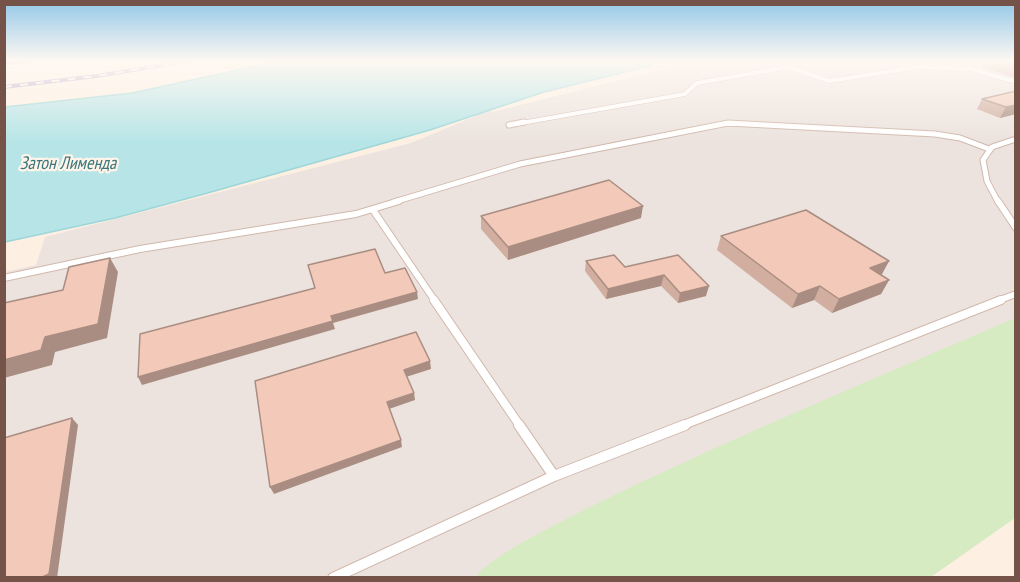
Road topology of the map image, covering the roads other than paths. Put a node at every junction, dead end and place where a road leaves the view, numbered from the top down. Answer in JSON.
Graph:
{"nodes":[{"id":1,"x":691,"y":88,"type":"edge"},
{"id":2,"x":509,"y":125,"type":"dead end"},
{"id":3,"x":1016,"y":139,"type":"edge"},
{"id":4,"x":989,"y":148,"type":"junction"},
{"id":5,"x":373,"y":210,"type":"junction"},
{"id":6,"x":1016,"y":228,"type":"edge"},
{"id":7,"x":4,"y":278,"type":"edge"},
{"id":8,"x":1016,"y":294,"type":"edge"},
{"id":9,"x":554,"y":476,"type":"junction"},
{"id":10,"x":333,"y":578,"type":"edge"}],
"edges":[{"from":1,"to":2,"type":"lane"},
{"from":3,"to":4,"type":"lane"},
{"from":4,"to":5,"type":"lane"},
{"from":4,"to":6,"type":"lane"},
{"from":5,"to":7,"type":"lane"},
{"from":5,"to":9,"type":"lane"},
{"from":8,"to":9,"type":"lane"},
{"from":9,"to":10,"type":"lane"}]}
